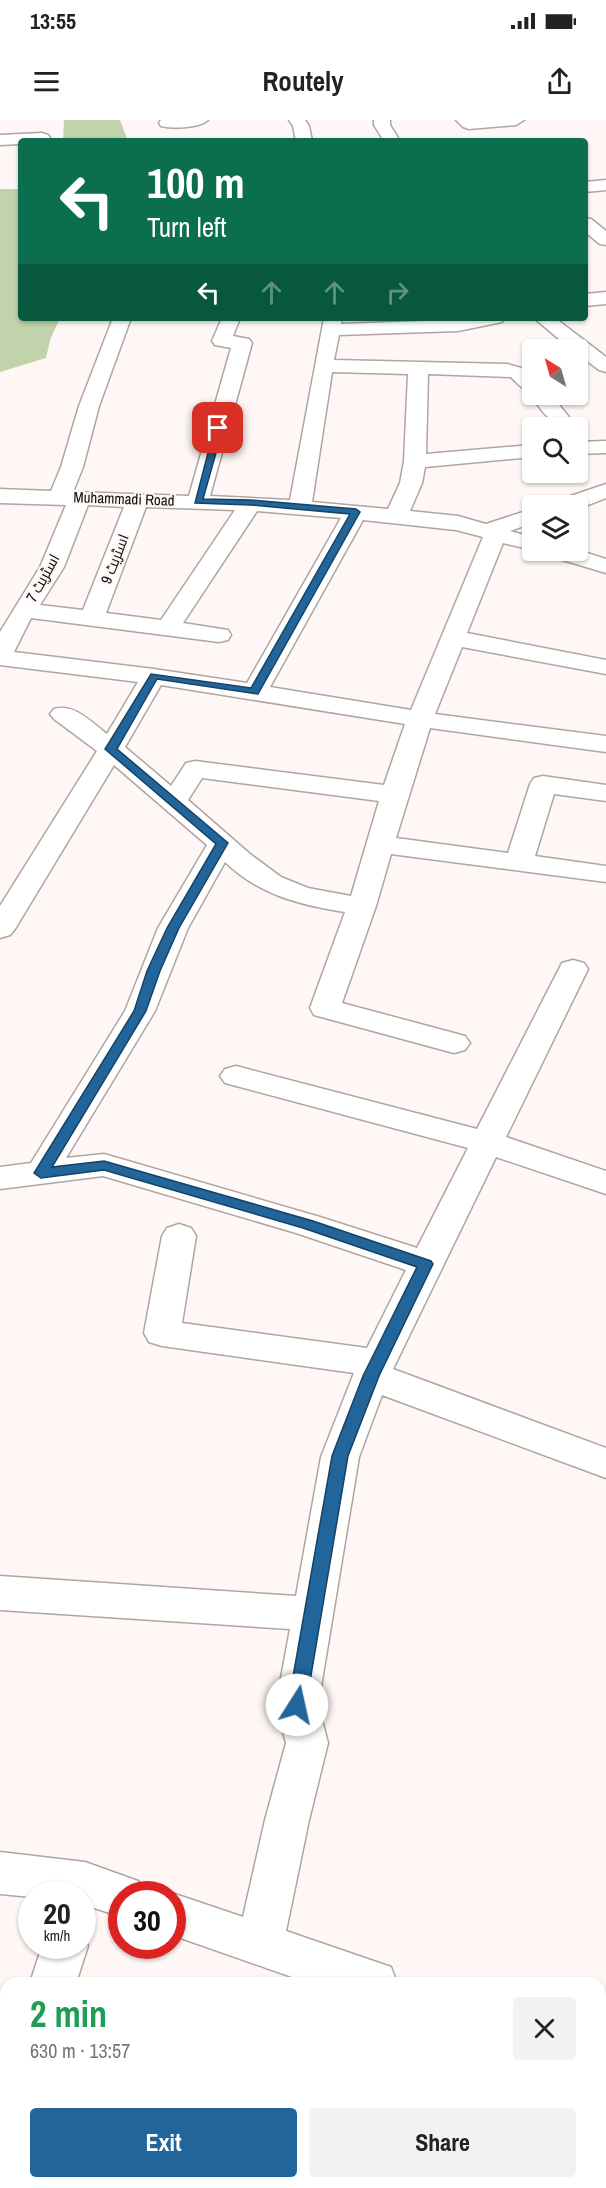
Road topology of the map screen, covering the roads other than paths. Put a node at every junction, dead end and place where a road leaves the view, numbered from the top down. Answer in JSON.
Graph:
{"nodes":[{"id":1,"x":200,"y":120,"type":"edge"},
{"id":2,"x":297,"y":120,"type":"edge"},
{"id":3,"x":382,"y":120,"type":"edge"},
{"id":4,"x":464,"y":120,"type":"edge"},
{"id":5,"x":516,"y":120,"type":"edge"},
{"id":6,"x":166,"y":123,"type":"dead end"},
{"id":7,"x":303,"y":138,"type":"edge"},
{"id":8,"x":390,"y":138,"type":"edge"},
{"id":9,"x":18,"y":139,"type":"edge"},
{"id":10,"x":0,"y":140,"type":"edge"},
{"id":11,"x":606,"y":185,"type":"edge"},
{"id":12,"x":588,"y":187,"type":"edge"},
{"id":13,"x":588,"y":225,"type":"edge"},
{"id":14,"x":606,"y":240,"type":"edge"},
{"id":15,"x":606,"y":298,"type":"edge"},
{"id":16,"x":588,"y":300,"type":"edge"},
{"id":17,"x":121,"y":321,"type":"edge"},
{"id":18,"x":230,"y":321,"type":"edge"},
{"id":19,"x":479,"y":321,"type":"edge"},
{"id":20,"x":547,"y":321,"type":"edge"},
{"id":21,"x":331,"y":324,"type":"edge"},
{"id":22,"x":323,"y":366,"type":"junction"},
{"id":23,"x":606,"y":366,"type":"edge"},
{"id":24,"x":418,"y":369,"type":"junction"},
{"id":25,"x":522,"y":377,"type":"edge"},
{"id":26,"x":548,"y":405,"type":"edge"},
{"id":27,"x":559,"y":417,"type":"dead end"},
{"id":28,"x":606,"y":447,"type":"edge"},
{"id":29,"x":588,"y":448,"type":"edge"},
{"id":30,"x":522,"y":452,"type":"edge"},
{"id":31,"x":415,"y":460,"type":"junction"},
{"id":32,"x":606,"y":491,"type":"edge"},
{"id":33,"x":0,"y":496,"type":"edge"},
{"id":34,"x":588,"y":497,"type":"edge"},
{"id":35,"x":70,"y":498,"type":"junction"},
{"id":36,"x":138,"y":500,"type":"junction"},
{"id":37,"x":198,"y":501,"type":"junction"},
{"id":38,"x":251,"y":503,"type":"junction"},
{"id":39,"x":300,"y":507,"type":"junction"},
{"id":40,"x":356,"y":512,"type":"junction"},
{"id":41,"x":396,"y":517,"type":"junction"},
{"id":42,"x":522,"y":520,"type":"edge"},
{"id":43,"x":491,"y":533,"type":"junction"},
{"id":44,"x":522,"y":541,"type":"edge"},
{"id":45,"x":588,"y":558,"type":"edge"},
{"id":46,"x":603,"y":562,"type":"edge"},
{"id":47,"x":24,"y":610,"type":"junction"},
{"id":48,"x":92,"y":619,"type":"junction"},
{"id":49,"x":167,"y":629,"type":"junction"},
{"id":50,"x":219,"y":635,"type":"dead end"},
{"id":51,"x":453,"y":638,"type":"junction"},
{"id":52,"x":0,"y":657,"type":"edge"},
{"id":53,"x":606,"y":667,"type":"edge"},
{"id":54,"x":154,"y":676,"type":"junction"},
{"id":55,"x":255,"y":692,"type":"junction"},
{"id":56,"x":63,"y":714,"type":"dead end"},
{"id":57,"x":420,"y":719,"type":"junction"},
{"id":58,"x":606,"y":744,"type":"edge"},
{"id":59,"x":111,"y":749,"type":"junction"},
{"id":60,"x":606,"y":793,"type":"edge"},
{"id":61,"x":395,"y":795,"type":"junction"},
{"id":62,"x":174,"y":802,"type":"junction"},
{"id":63,"x":222,"y":843,"type":"junction"},
{"id":64,"x":380,"y":844,"type":"junction"},
{"id":65,"x":519,"y":862,"type":"junction"},
{"id":66,"x":606,"y":874,"type":"edge"},
{"id":67,"x":362,"y":906,"type":"junction"},
{"id":68,"x":0,"y":929,"type":"edge"},
{"id":69,"x":573,"y":969,"type":"dead end"},
{"id":70,"x":454,"y":1042,"type":"dead end"},
{"id":71,"x":236,"y":1076,"type":"dead end"},
{"id":72,"x":487,"y":1142,"type":"junction"},
{"id":73,"x":41,"y":1173,"type":"junction"},
{"id":74,"x":0,"y":1178,"type":"edge"},
{"id":75,"x":606,"y":1183,"type":"edge"},
{"id":76,"x":179,"y":1236,"type":"dead end"},
{"id":77,"x":426,"y":1264,"type":"junction"},
{"id":78,"x":374,"y":1369,"type":"junction"},
{"id":79,"x":606,"y":1463,"type":"edge"},
{"id":80,"x":0,"y":1593,"type":"edge"},
{"id":81,"x":313,"y":1614,"type":"junction"},
{"id":82,"x":0,"y":1873,"type":"edge"},
{"id":83,"x":43,"y":1881,"type":"edge"},
{"id":84,"x":186,"y":1919,"type":"edge"},
{"id":85,"x":260,"y":1945,"type":"junction"},
{"id":86,"x":61,"y":1959,"type":"edge"},
{"id":87,"x":55,"y":1977,"type":"edge"},
{"id":88,"x":356,"y":1977,"type":"edge"}],
"edges":[{"from":1,"to":6,"type":"street"},
{"from":2,"to":7,"type":"street"},
{"from":3,"to":8,"type":"street"},
{"from":4,"to":5,"type":"street"},
{"from":9,"to":10,"type":"street"},
{"from":11,"to":12,"type":"street"},
{"from":13,"to":14,"type":"street"},
{"from":15,"to":16,"type":"street"},
{"from":17,"to":35,"type":"street","name":"اسٹریٹ 7"},
{"from":18,"to":37,"type":"street"},
{"from":19,"to":21,"type":"street"},
{"from":20,"to":23,"type":"street"},
{"from":21,"to":22,"type":"street"},
{"from":22,"to":24,"type":"street"},
{"from":22,"to":39,"type":"street"},
{"from":24,"to":25,"type":"street"},
{"from":24,"to":31,"type":"street"},
{"from":26,"to":27,"type":"street"},
{"from":28,"to":29,"type":"street"},
{"from":30,"to":31,"type":"street"},
{"from":31,"to":41,"type":"street"},
{"from":32,"to":34,"type":"street"},
{"from":33,"to":35,"type":"street","name":"Muhammadi Road"},
{"from":35,"to":36,"type":"street","name":"Muhammadi Road"},
{"from":35,"to":47,"type":"street","name":"اسٹریٹ 7"},
{"from":36,"to":37,"type":"street","name":"Muhammadi Road"},
{"from":36,"to":48,"type":"street","name":"اسٹریٹ 9"},
{"from":37,"to":38,"type":"street","name":"Muhammadi Road"},
{"from":38,"to":39,"type":"street","name":"Muhammadi Road"},
{"from":38,"to":49,"type":"street"},
{"from":39,"to":40,"type":"street","name":"Muhammadi Road"},
{"from":40,"to":41,"type":"street","name":"Muhammadi Road"},
{"from":40,"to":55,"type":"street"},
{"from":41,"to":43,"type":"street","name":"Muhammadi Road"},
{"from":42,"to":43,"type":"street"},
{"from":43,"to":44,"type":"street","name":"Muhammadi Road"},
{"from":43,"to":51,"type":"street"},
{"from":45,"to":46,"type":"street"},
{"from":47,"to":48,"type":"street"},
{"from":47,"to":52,"type":"street","name":"اسٹریٹ 7"},
{"from":48,"to":49,"type":"street"},
{"from":49,"to":50,"type":"street"},
{"from":51,"to":53,"type":"street"},
{"from":51,"to":57,"type":"street"},
{"from":52,"to":54,"type":"street"},
{"from":54,"to":55,"type":"street"},
{"from":54,"to":59,"type":"street"},
{"from":55,"to":57,"type":"street"},
{"from":56,"to":59,"type":"street"},
{"from":57,"to":58,"type":"street"},
{"from":57,"to":61,"type":"street"},
{"from":59,"to":62,"type":"street"},
{"from":59,"to":68,"type":"street"},
{"from":60,"to":65,"type":"street"},
{"from":61,"to":62,"type":"street"},
{"from":61,"to":64,"type":"street"},
{"from":62,"to":63,"type":"street"},
{"from":63,"to":67,"type":"street"},
{"from":63,"to":73,"type":"street"},
{"from":64,"to":65,"type":"street"},
{"from":64,"to":67,"type":"street"},
{"from":65,"to":66,"type":"street"},
{"from":67,"to":70,"type":"street"},
{"from":69,"to":72,"type":"street"},
{"from":71,"to":72,"type":"street"},
{"from":72,"to":75,"type":"street"},
{"from":72,"to":77,"type":"street"},
{"from":73,"to":74,"type":"street"},
{"from":73,"to":77,"type":"street"},
{"from":76,"to":78,"type":"street"},
{"from":77,"to":78,"type":"street"},
{"from":78,"to":79,"type":"street"},
{"from":78,"to":81,"type":"street"},
{"from":80,"to":81,"type":"street"},
{"from":81,"to":85,"type":"street"},
{"from":82,"to":83,"type":"street"},
{"from":84,"to":85,"type":"street"},
{"from":85,"to":88,"type":"street"},
{"from":86,"to":87,"type":"street"}]}
